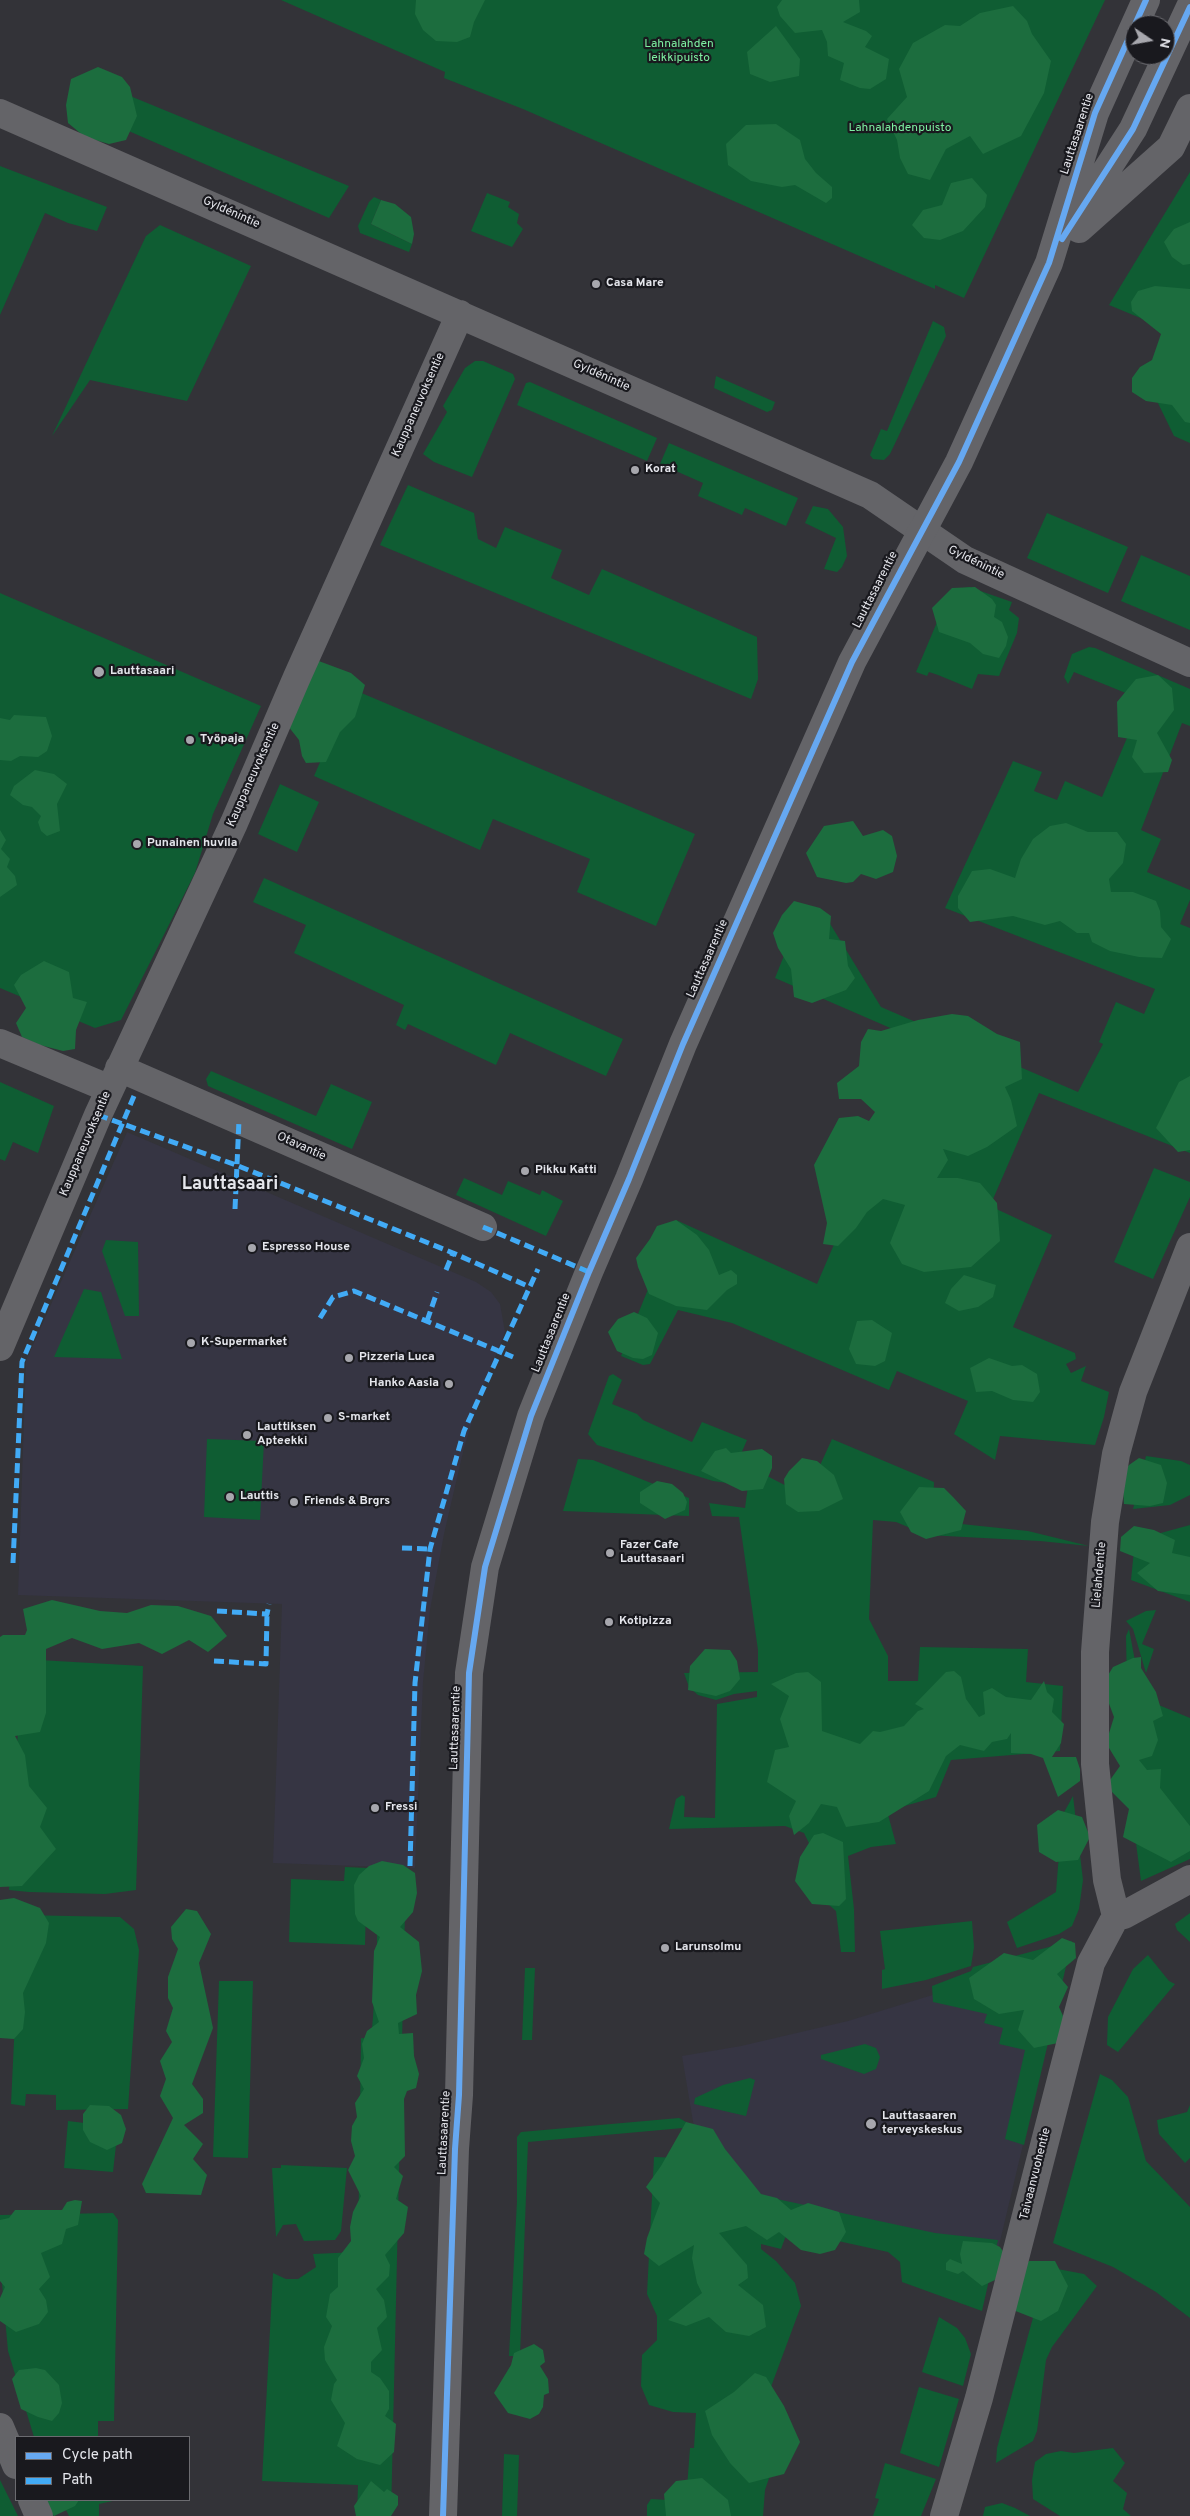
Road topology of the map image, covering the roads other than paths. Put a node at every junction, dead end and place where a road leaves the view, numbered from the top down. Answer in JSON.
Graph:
{"nodes":[{"id":1,"x":1146,"y":0,"type":"edge"},
{"id":2,"x":1190,"y":7,"type":"edge"},
{"id":3,"x":1190,"y":108,"type":"edge"},
{"id":4,"x":0,"y":113,"type":"edge"},
{"id":5,"x":1054,"y":252,"type":"junction"},
{"id":6,"x":460,"y":314,"type":"junction"},
{"id":7,"x":920,"y":530,"type":"junction"},
{"id":8,"x":1190,"y":663,"type":"edge"},
{"id":9,"x":0,"y":1043,"type":"edge"},
{"id":10,"x":114,"y":1078,"type":"junction"},
{"id":11,"x":483,"y":1227,"type":"dead end"},
{"id":12,"x":1190,"y":1247,"type":"edge"},
{"id":13,"x":0,"y":1347,"type":"edge"},
{"id":14,"x":1190,"y":1879,"type":"edge"},
{"id":15,"x":1116,"y":1916,"type":"junction"},
{"id":16,"x":0,"y":2427,"type":"edge"},
{"id":17,"x":15,"y":2463,"type":"edge"},
{"id":18,"x":32,"y":2501,"type":"edge"},
{"id":19,"x":39,"y":2516,"type":"edge"},
{"id":20,"x":443,"y":2516,"type":"edge"},
{"id":21,"x":944,"y":2516,"type":"edge"}],
"edges":[{"from":1,"to":5,"type":"street","name":"Lauttasaarentie"},
{"from":2,"to":5,"type":"street","name":"Lauttasaarentie"},
{"from":3,"to":5,"type":"street","name":"Lauttasaarentie"},
{"from":4,"to":6,"type":"street","name":"Gyldénintie"},
{"from":5,"to":7,"type":"street","name":"Lauttasaarentie"},
{"from":6,"to":7,"type":"street","name":"Gyldénintie"},
{"from":6,"to":10,"type":"street","name":"Kauppaneuvoksentie"},
{"from":7,"to":8,"type":"street","name":"Gyldénintie"},
{"from":7,"to":20,"type":"street","name":"Lauttasaarentie"},
{"from":9,"to":10,"type":"street","name":"Otavantie"},
{"from":10,"to":11,"type":"street","name":"Otavantie"},
{"from":10,"to":13,"type":"street","name":"Kauppaneuvoksentie"},
{"from":12,"to":15,"type":"street","name":"Lielahdentie"},
{"from":14,"to":15,"type":"street"},
{"from":15,"to":21,"type":"street","name":"Taivaanvuohentie"},
{"from":16,"to":17,"type":"street"},
{"from":18,"to":19,"type":"street"}]}
